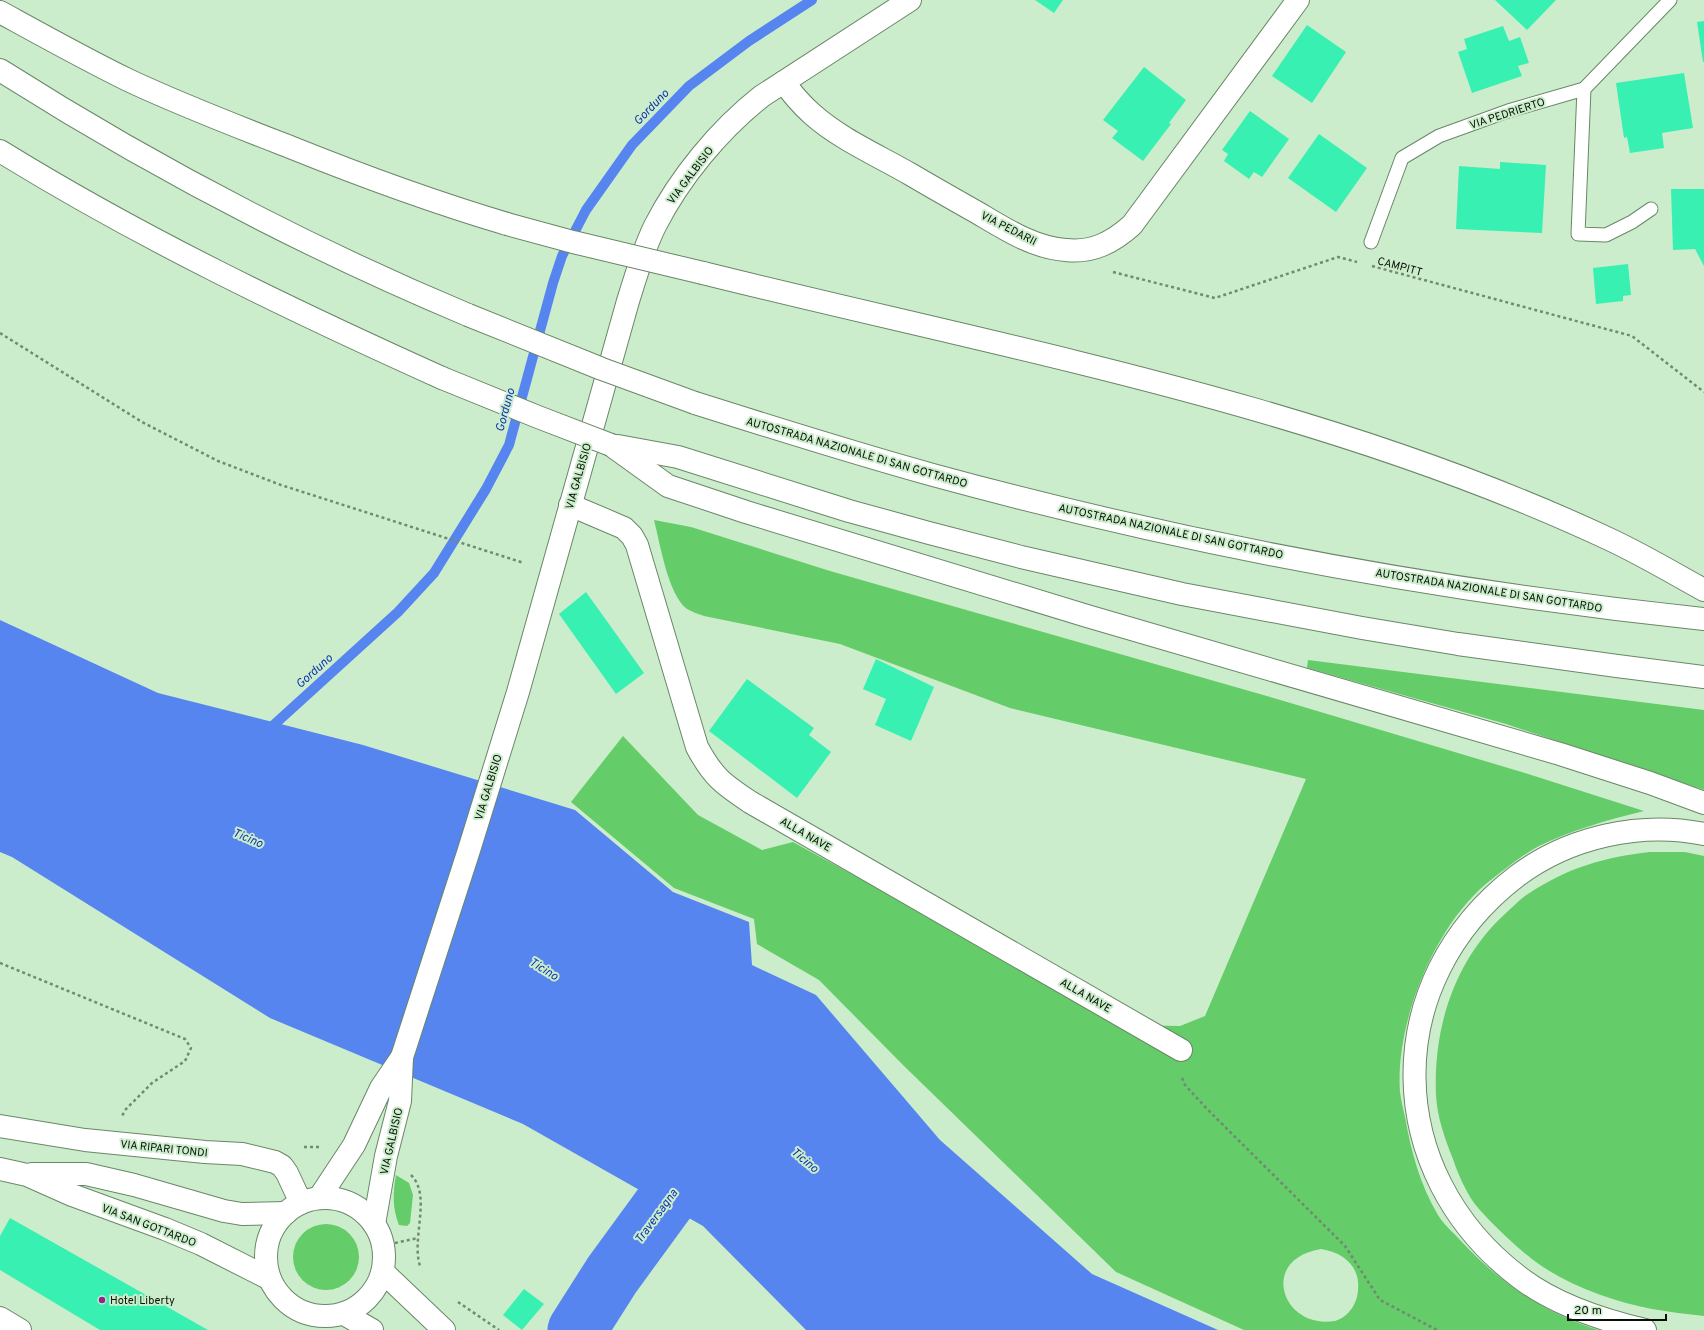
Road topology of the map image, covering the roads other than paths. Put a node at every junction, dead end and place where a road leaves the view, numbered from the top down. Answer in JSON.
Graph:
{"nodes":[{"id":1,"x":910,"y":0,"type":"edge"},
{"id":2,"x":1298,"y":0,"type":"edge"},
{"id":3,"x":1670,"y":0,"type":"edge"},
{"id":4,"x":0,"y":12,"type":"edge"},
{"id":5,"x":0,"y":70,"type":"edge"},
{"id":6,"x":784,"y":82,"type":"junction"},
{"id":7,"x":1584,"y":89,"type":"junction"},
{"id":8,"x":0,"y":151,"type":"edge"},
{"id":9,"x":1651,"y":209,"type":"dead end"},
{"id":10,"x":1371,"y":242,"type":"dead end"},
{"id":11,"x":611,"y":445,"type":"junction"},
{"id":12,"x":570,"y":505,"type":"junction"},
{"id":13,"x":1704,"y":590,"type":"edge"},
{"id":14,"x":1704,"y":619,"type":"edge"},
{"id":15,"x":1704,"y":677,"type":"edge"},
{"id":16,"x":1704,"y":803,"type":"edge"},
{"id":17,"x":1704,"y":834,"type":"edge"},
{"id":18,"x":1181,"y":1050,"type":"road end"},
{"id":19,"x":402,"y":1057,"type":"junction"},
{"id":20,"x":0,"y":1126,"type":"edge"},
{"id":21,"x":0,"y":1169,"type":"edge"},
{"id":22,"x":27,"y":1175,"type":"junction"},
{"id":23,"x":302,"y":1204,"type":"junction"},
{"id":24,"x":374,"y":1224,"type":"junction"},
{"id":25,"x":383,"y":1272,"type":"junction"},
{"id":26,"x":270,"y":1279,"type":"junction"},
{"id":27,"x":344,"y":1314,"type":"junction"},
{"id":28,"x":0,"y":1318,"type":"edge"},
{"id":29,"x":20,"y":1330,"type":"edge"},
{"id":30,"x":372,"y":1330,"type":"edge"},
{"id":31,"x":444,"y":1330,"type":"edge"},
{"id":32,"x":1645,"y":1330,"type":"edge"}],
"edges":[{"from":1,"to":6,"type":"main road","name":"VIA GALBISIO"},
{"from":2,"to":6,"type":"main road","name":"VIA PEDARII"},
{"from":3,"to":7,"type":"lane","name":"VIA PEDRIERTO"},
{"from":4,"to":13,"type":"main road","bridge":true},
{"from":5,"to":14,"type":"main road","name":"AUTOSTRADA NAZIONALE DI SAN GOTTARDO","bridge":true},
{"from":6,"to":12,"type":"main road","name":"VIA GALBISIO"},
{"from":7,"to":9,"type":"lane"},
{"from":7,"to":10,"type":"lane","name":"VIA PEDRIERTO"},
{"from":8,"to":11,"type":"main road","bridge":true},
{"from":11,"to":15,"type":"main road"},
{"from":11,"to":16,"type":"main road"},
{"from":12,"to":18,"type":"main road","name":"ALLA NAVE"},
{"from":12,"to":19,"type":"main road","name":"VIA GALBISIO"},
{"from":17,"to":32,"type":"main road"},
{"from":19,"to":23,"type":"main road","name":"VIA GALBISIO"},
{"from":19,"to":24,"type":"main road","name":"VIA GALBISIO"},
{"from":20,"to":23,"type":"main road","name":"VIA RIPARI TONDI"},
{"from":21,"to":22,"type":"main road","name":"VIA SAN GOTTARDO"},
{"from":22,"to":23,"type":"main road","name":"VIA SAN GOTTARDO"},
{"from":22,"to":26,"type":"main road","name":"VIA SAN GOTTARDO"},
{"from":23,"to":24,"type":"main road"},
{"from":23,"to":26,"type":"main road"},
{"from":24,"to":25,"type":"main road"},
{"from":25,"to":27,"type":"main road"},
{"from":25,"to":31,"type":"main road"},
{"from":26,"to":27,"type":"main road"},
{"from":27,"to":30,"type":"main road"},
{"from":28,"to":29,"type":"main road"}]}
